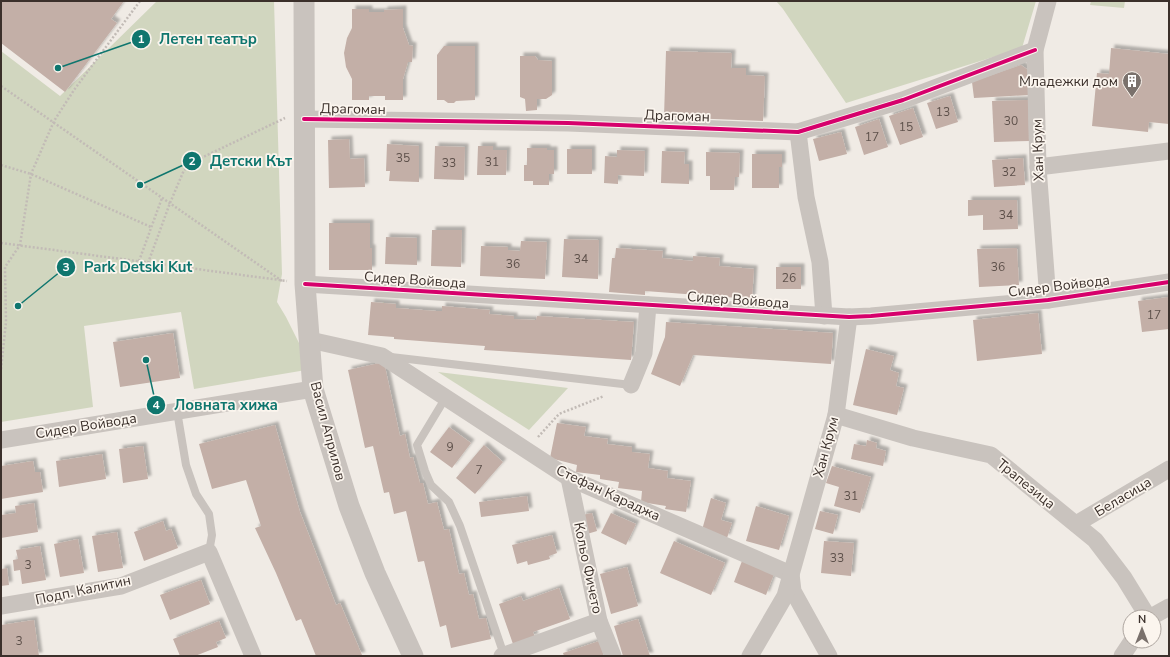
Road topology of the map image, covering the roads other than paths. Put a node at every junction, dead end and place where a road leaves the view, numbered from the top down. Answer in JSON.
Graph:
{"nodes":[{"id":1,"x":304,"y":1,"type":"edge"},
{"id":2,"x":1048,"y":1,"type":"edge"},
{"id":3,"x":1035,"y":50,"type":"junction"},
{"id":4,"x":304,"y":114,"type":"junction"},
{"id":5,"x":798,"y":132,"type":"junction"},
{"id":6,"x":1169,"y":151,"type":"edge"},
{"id":7,"x":1038,"y":167,"type":"junction"},
{"id":8,"x":1169,"y":282,"type":"edge"},
{"id":9,"x":305,"y":284,"type":"junction"},
{"id":10,"x":1048,"y":300,"type":"junction"},
{"id":11,"x":648,"y":305,"type":"junction"},
{"id":12,"x":824,"y":316,"type":"junction"},
{"id":13,"x":849,"y":317,"type":"junction"},
{"id":14,"x":310,"y":340,"type":"junction"},
{"id":15,"x":382,"y":356,"type":"junction"},
{"id":16,"x":631,"y":385,"type":"joint"},
{"id":17,"x":313,"y":389,"type":"junction"},
{"id":18,"x":446,"y":398,"type":"junction"},
{"id":19,"x":177,"y":411,"type":"junction"},
{"id":20,"x":836,"y":415,"type":"junction"},
{"id":21,"x":1,"y":440,"type":"edge"},
{"id":22,"x":1169,"y":469,"type":"edge"},
{"id":23,"x":569,"y":478,"type":"junction"},
{"id":24,"x":1076,"y":524,"type":"junction"},
{"id":25,"x":209,"y":552,"type":"junction"},
{"id":26,"x":791,"y":574,"type":"junction"},
{"id":27,"x":1,"y":606,"type":"edge"},
{"id":28,"x":1143,"y":609,"type":"edge"},
{"id":29,"x":599,"y":621,"type":"junction"},
{"id":30,"x":253,"y":656,"type":"edge"},
{"id":31,"x":413,"y":656,"type":"edge"},
{"id":32,"x":503,"y":656,"type":"edge"},
{"id":33,"x":612,"y":656,"type":"edge"},
{"id":34,"x":750,"y":656,"type":"edge"},
{"id":35,"x":828,"y":656,"type":"edge"}],
"edges":[{"from":1,"to":4,"type":"street","name":"Васил Априлов"},
{"from":2,"to":3,"type":"street","name":"Хан Крум"},
{"from":3,"to":5,"type":"street","name":"Драгоман"},
{"from":3,"to":7,"type":"street","name":"Хан Крум"},
{"from":4,"to":5,"type":"street","name":"Драгоман"},
{"from":4,"to":9,"type":"street","name":"Васил Априлов"},
{"from":5,"to":12,"type":"street"},
{"from":6,"to":7,"type":"street"},
{"from":7,"to":10,"type":"street","name":"Хан Крум"},
{"from":8,"to":10,"type":"street","name":"Сидер Войвода"},
{"from":9,"to":11,"type":"street","name":"Сидер Войвода"},
{"from":9,"to":14,"type":"street","name":"Васил Априлов"},
{"from":10,"to":13,"type":"street","name":"Сидер Войвода"},
{"from":11,"to":12,"type":"street","name":"Сидер Войвода"},
{"from":11,"to":16,"type":"street"},
{"from":12,"to":13,"type":"street","name":"Сидер Войвода"},
{"from":13,"to":20,"type":"street","name":"Хан Крум"},
{"from":14,"to":15,"type":"street","name":"Стефан Караджа"},
{"from":14,"to":17,"type":"street","name":"Васил Априлов"},
{"from":15,"to":16,"type":"lane"},
{"from":15,"to":18,"type":"street","name":"Стефан Караджа"},
{"from":17,"to":19,"type":"street","name":"Сидер Войвода"},
{"from":17,"to":31,"type":"street","name":"Васил Априлов"},
{"from":18,"to":23,"type":"street","name":"Стефан Караджа"},
{"from":18,"to":32,"type":"lane"},
{"from":19,"to":21,"type":"street","name":"Сидер Войвода"},
{"from":19,"to":25,"type":"lane"},
{"from":20,"to":24,"type":"street","name":"Трапезица"},
{"from":20,"to":26,"type":"street","name":"Хан Крум"},
{"from":22,"to":24,"type":"street","name":"Беласица"},
{"from":23,"to":26,"type":"street","name":"Стефан Караджа"},
{"from":23,"to":29,"type":"street","name":"Кольо Фичето"},
{"from":24,"to":28,"type":"street","name":"Трапезица"},
{"from":25,"to":27,"type":"street","name":"Подп. Калитин"},
{"from":25,"to":30,"type":"street"},
{"from":26,"to":34,"type":"street","name":"Хан Крум"},
{"from":26,"to":35,"type":"street"},
{"from":29,"to":32,"type":"street"},
{"from":29,"to":33,"type":"street","name":"Кольо Фичето"}]}
